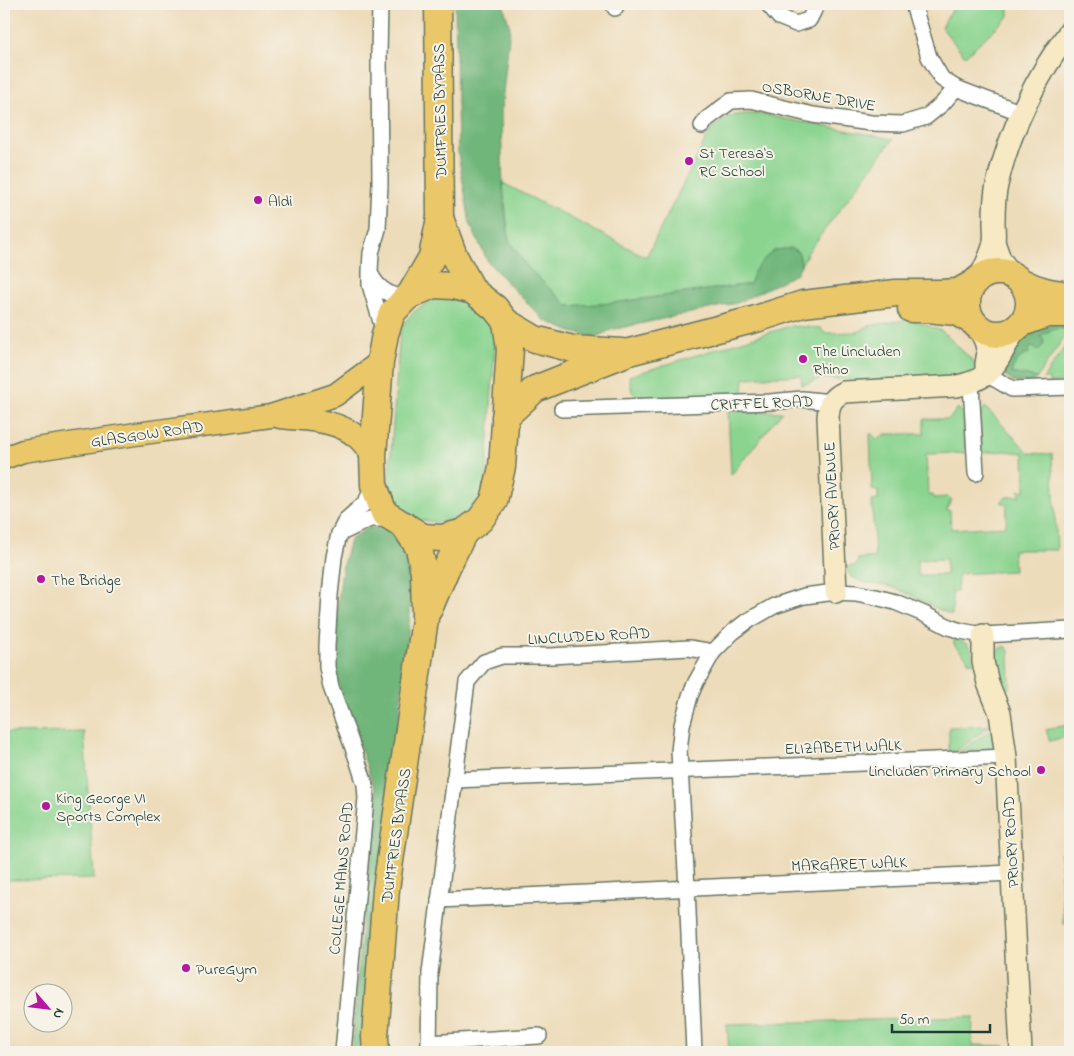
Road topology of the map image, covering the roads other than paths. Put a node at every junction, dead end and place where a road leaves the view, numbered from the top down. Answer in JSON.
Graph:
{"nodes":[{"id":1,"x":380,"y":4,"type":"edge"},
{"id":2,"x":438,"y":4,"type":"edge"},
{"id":3,"x":768,"y":4,"type":"edge"},
{"id":4,"x":816,"y":4,"type":"edge"},
{"id":5,"x":913,"y":4,"type":"edge"},
{"id":6,"x":1070,"y":31,"type":"edge"},
{"id":7,"x":956,"y":88,"type":"junction"},
{"id":8,"x":1022,"y":113,"type":"junction"},
{"id":9,"x":702,"y":126,"type":"dead end"},
{"id":10,"x":440,"y":218,"type":"junction"},
{"id":11,"x":994,"y":242,"type":"junction"},
{"id":12,"x":370,"y":271,"type":"junction"},
{"id":13,"x":1016,"y":278,"type":"junction"},
{"id":14,"x":977,"y":280,"type":"junction"},
{"id":15,"x":473,"y":291,"type":"junction"},
{"id":16,"x":1070,"y":295,"type":"edge"},
{"id":17,"x":408,"y":297,"type":"junction"},
{"id":18,"x":1070,"y":314,"type":"edge"},
{"id":19,"x":756,"y":319,"type":"junction"},
{"id":20,"x":506,"y":322,"type":"junction"},
{"id":21,"x":976,"y":324,"type":"junction"},
{"id":22,"x":1019,"y":326,"type":"junction"},
{"id":23,"x":385,"y":334,"type":"junction"},
{"id":24,"x":629,"y":352,"type":"junction"},
{"id":25,"x":380,"y":362,"type":"junction"},
{"id":26,"x":978,"y":379,"type":"junction"},
{"id":27,"x":1070,"y":387,"type":"edge"},
{"id":28,"x":831,"y":402,"type":"junction"},
{"id":29,"x":562,"y":409,"type":"dead end"},
{"id":30,"x":271,"y":416,"type":"junction"},
{"id":31,"x":505,"y":417,"type":"junction"},
{"id":32,"x":10,"y":453,"type":"edge"},
{"id":33,"x":373,"y":456,"type":"junction"},
{"id":34,"x":976,"y":472,"type":"dead end"},
{"id":35,"x":374,"y":485,"type":"junction"},
{"id":36,"x":399,"y":522,"type":"junction"},
{"id":37,"x":464,"y":532,"type":"junction"},
{"id":38,"x":340,"y":534,"type":"junction"},
{"id":39,"x":836,"y":592,"type":"junction"},
{"id":40,"x":425,"y":619,"type":"junction"},
{"id":41,"x":1070,"y":630,"type":"edge"},
{"id":42,"x":983,"y":635,"type":"junction"},
{"id":43,"x":713,"y":652,"type":"junction"},
{"id":44,"x":1006,"y":757,"type":"junction"},
{"id":45,"x":680,"y":770,"type":"junction"},
{"id":46,"x":454,"y":780,"type":"junction"},
{"id":47,"x":1012,"y":873,"type":"junction"},
{"id":48,"x":687,"y":888,"type":"junction"},
{"id":49,"x":440,"y":900,"type":"junction"},
{"id":50,"x":539,"y":1036,"type":"dead end"},
{"id":51,"x":429,"y":1047,"type":"edge"},
{"id":52,"x":343,"y":1052,"type":"edge"},
{"id":53,"x":376,"y":1052,"type":"edge"},
{"id":54,"x":694,"y":1052,"type":"edge"},
{"id":55,"x":1021,"y":1052,"type":"edge"}],
"edges":[{"from":1,"to":12,"type":"street"},
{"from":2,"to":10,"type":"highway","name":"DUMFRIES BYPASS"},
{"from":3,"to":4,"type":"street"},
{"from":5,"to":7,"type":"street"},
{"from":6,"to":8,"type":"street"},
{"from":7,"to":8,"type":"street"},
{"from":7,"to":9,"type":"street","name":"OSBORNE DRIVE"},
{"from":8,"to":11,"type":"street"},
{"from":10,"to":15,"type":"highway","name":"DUMFRIES BYPASS"},
{"from":10,"to":17,"type":"highway","name":"DUMFRIES BYPASS"},
{"from":11,"to":13,"type":"street"},
{"from":11,"to":14,"type":"street"},
{"from":12,"to":17,"type":"street"},
{"from":12,"to":23,"type":"street"},
{"from":13,"to":14,"type":"highway"},
{"from":13,"to":16,"type":"highway"},
{"from":13,"to":22,"type":"highway"},
{"from":14,"to":19,"type":"highway"},
{"from":14,"to":21,"type":"highway"},
{"from":15,"to":17,"type":"highway"},
{"from":15,"to":20,"type":"highway"},
{"from":17,"to":23,"type":"highway","name":"DUMFRIES BYPASS"},
{"from":18,"to":22,"type":"highway"},
{"from":19,"to":21,"type":"highway"},
{"from":19,"to":24,"type":"highway"},
{"from":20,"to":24,"type":"highway"},
{"from":20,"to":31,"type":"highway"},
{"from":21,"to":22,"type":"highway"},
{"from":21,"to":26,"type":"street"},
{"from":22,"to":26,"type":"street"},
{"from":23,"to":25,"type":"highway","name":"DUMFRIES BYPASS"},
{"from":24,"to":31,"type":"highway"},
{"from":25,"to":30,"type":"main road","name":"GLASGOW ROAD"},
{"from":25,"to":33,"type":"highway","name":"DUMFRIES BYPASS"},
{"from":26,"to":27,"type":"street"},
{"from":26,"to":28,"type":"street","name":"CRIFFEL ROAD"},
{"from":26,"to":34,"type":"street"},
{"from":28,"to":29,"type":"street","name":"CRIFFEL ROAD"},
{"from":28,"to":39,"type":"street","name":"PRIORY AVENUE"},
{"from":30,"to":32,"type":"main road","name":"GLASGOW ROAD"},
{"from":30,"to":33,"type":"main road","name":"GLASGOW ROAD"},
{"from":31,"to":37,"type":"highway"},
{"from":33,"to":35,"type":"highway","name":"DUMFRIES BYPASS"},
{"from":35,"to":36,"type":"highway","name":"DUMFRIES BYPASS"},
{"from":35,"to":38,"type":"street","name":"COLLEGE MAINS ROAD"},
{"from":36,"to":37,"type":"highway"},
{"from":36,"to":38,"type":"street"},
{"from":36,"to":40,"type":"highway","name":"DUMFRIES BYPASS"},
{"from":37,"to":40,"type":"highway","name":"DUMFRIES BYPASS"},
{"from":38,"to":52,"type":"street","name":"COLLEGE MAINS ROAD"},
{"from":39,"to":42,"type":"street"},
{"from":39,"to":43,"type":"street"},
{"from":40,"to":53,"type":"highway","name":"DUMFRIES BYPASS"},
{"from":41,"to":42,"type":"street"},
{"from":42,"to":44,"type":"street","name":"PRIORY ROAD"},
{"from":43,"to":45,"type":"street"},
{"from":43,"to":46,"type":"street","name":"LINCLUDEN ROAD"},
{"from":44,"to":45,"type":"street","name":"ELIZABETH WALK"},
{"from":44,"to":47,"type":"street","name":"PRIORY ROAD"},
{"from":45,"to":46,"type":"street","name":"ELIZABETH WALK"},
{"from":45,"to":48,"type":"street"},
{"from":46,"to":49,"type":"street","name":"LINCLUDEN ROAD"},
{"from":47,"to":48,"type":"street","name":"MARGARET WALK"},
{"from":47,"to":55,"type":"street","name":"PRIORY ROAD"},
{"from":48,"to":49,"type":"street","name":"MARGARET WALK"},
{"from":48,"to":54,"type":"street"},
{"from":49,"to":51,"type":"street","name":"LINCLUDEN ROAD"},
{"from":50,"to":51,"type":"street"}]}
